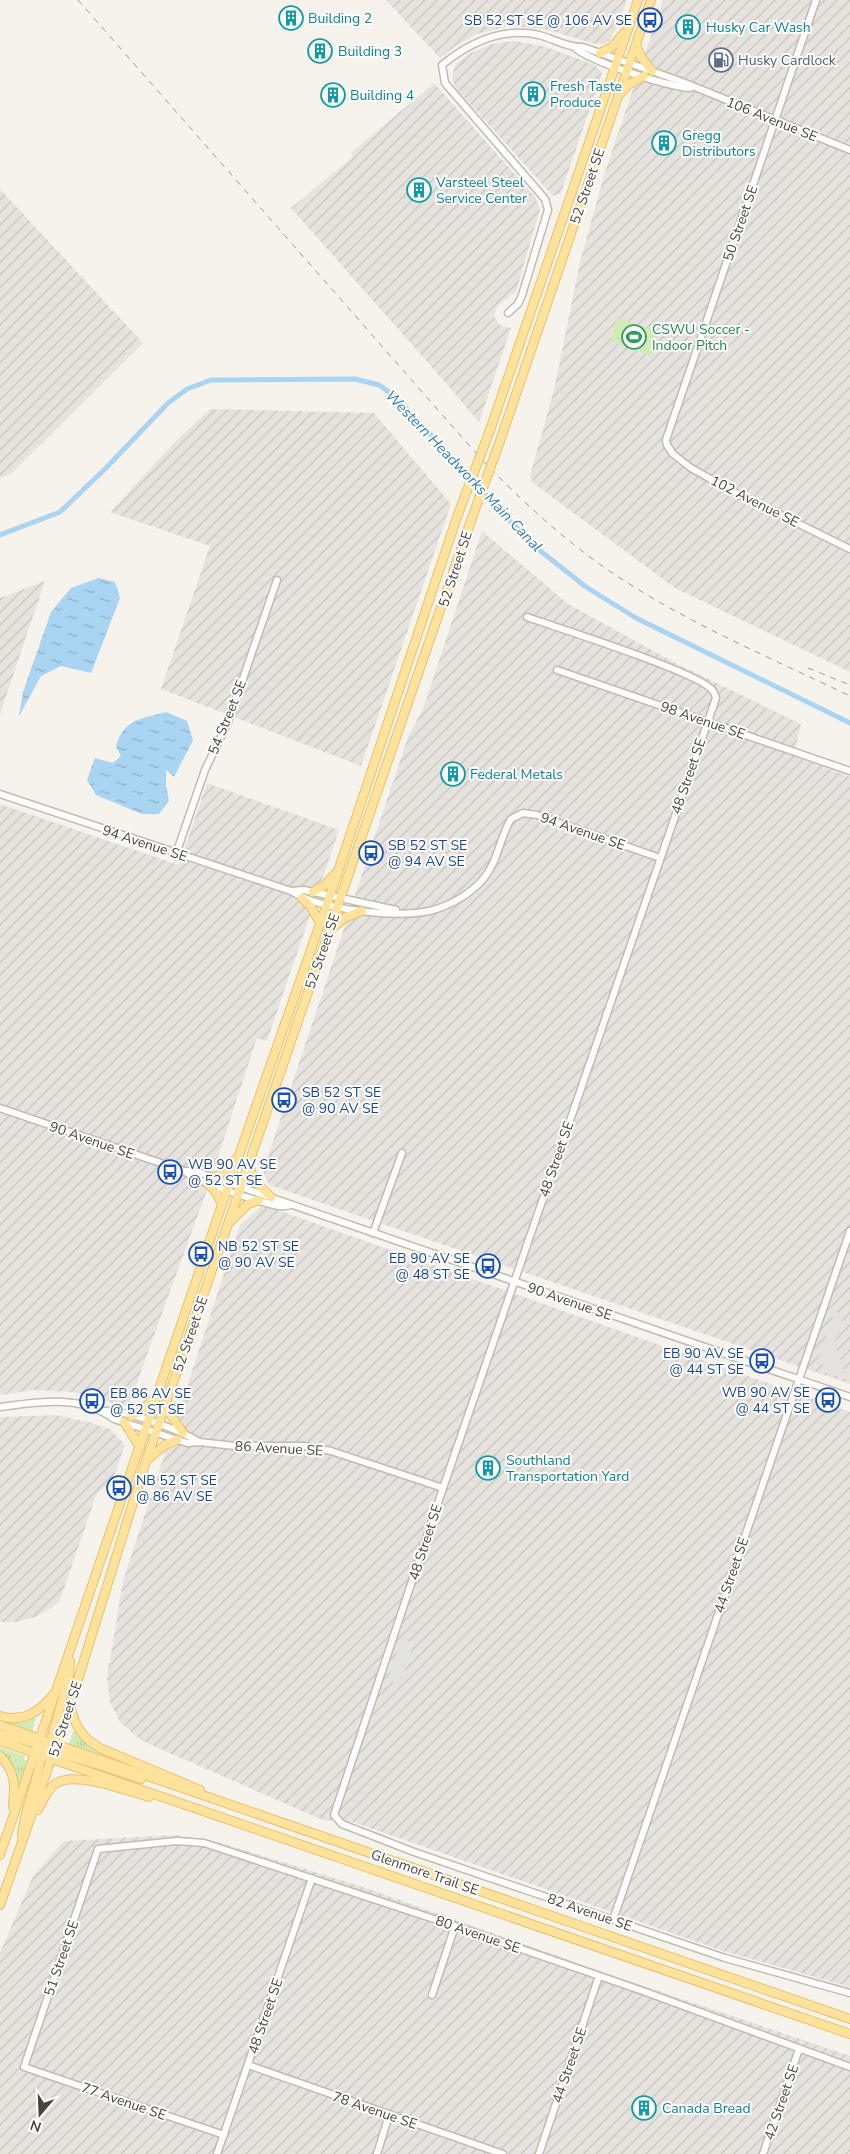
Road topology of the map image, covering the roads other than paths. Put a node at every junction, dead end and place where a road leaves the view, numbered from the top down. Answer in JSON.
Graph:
{"nodes":[{"id":1,"x":638,"y":0,"type":"edge"},
{"id":2,"x":651,"y":0,"type":"edge"},
{"id":3,"x":816,"y":0,"type":"edge"},
{"id":4,"x":628,"y":30,"type":"junction"},
{"id":5,"x":636,"y":44,"type":"junction"},
{"id":6,"x":574,"y":47,"type":"junction"},
{"id":7,"x":600,"y":53,"type":"junction"},
{"id":8,"x":616,"y":63,"type":"junction"},
{"id":9,"x":628,"y":67,"type":"junction"},
{"id":10,"x":652,"y":71,"type":"junction"},
{"id":11,"x":644,"y":76,"type":"junction"},
{"id":12,"x":695,"y":89,"type":"junction"},
{"id":13,"x":617,"y":99,"type":"junction"},
{"id":14,"x":775,"y":120,"type":"junction"},
{"id":15,"x":850,"y":150,"type":"edge"},
{"id":16,"x":508,"y":314,"type":"dead end"},
{"id":17,"x":666,"y":445,"type":"joint"},
{"id":18,"x":850,"y":549,"type":"edge"},
{"id":19,"x":277,"y":580,"type":"dead end"},
{"id":20,"x":527,"y":617,"type":"dead end"},
{"id":21,"x":557,"y":670,"type":"dead end"},
{"id":22,"x":707,"y":722,"type":"junction"},
{"id":23,"x":850,"y":771,"type":"edge"},
{"id":24,"x":0,"y":794,"type":"edge"},
{"id":25,"x":176,"y":854,"type":"junction"},
{"id":26,"x":660,"y":858,"type":"junction"},
{"id":27,"x":338,"y":870,"type":"junction"},
{"id":28,"x":292,"y":890,"type":"junction"},
{"id":29,"x":313,"y":892,"type":"junction"},
{"id":30,"x":302,"y":898,"type":"junction"},
{"id":31,"x":328,"y":901,"type":"junction"},
{"id":32,"x":339,"y":903,"type":"junction"},
{"id":33,"x":362,"y":911,"type":"junction"},
{"id":34,"x":405,"y":912,"type":"junction"},
{"id":35,"x":320,"y":923,"type":"junction"},
{"id":36,"x":329,"y":930,"type":"junction"},
{"id":37,"x":0,"y":1108,"type":"edge"},
{"id":38,"x":402,"y":1153,"type":"dead end"},
{"id":39,"x":239,"y":1155,"type":"junction"},
{"id":40,"x":249,"y":1166,"type":"junction"},
{"id":41,"x":184,"y":1171,"type":"junction"},
{"id":42,"x":214,"y":1178,"type":"junction"},
{"id":43,"x":207,"y":1183,"type":"junction"},
{"id":44,"x":228,"y":1186,"type":"junction"},
{"id":45,"x":241,"y":1191,"type":"junction"},
{"id":46,"x":271,"y":1197,"type":"junction"},
{"id":47,"x":259,"y":1200,"type":"junction"},
{"id":48,"x":222,"y":1204,"type":"junction"},
{"id":49,"x":291,"y":1205,"type":"junction"},
{"id":50,"x":227,"y":1225,"type":"junction"},
{"id":51,"x":850,"y":1232,"type":"edge"},
{"id":52,"x":373,"y":1233,"type":"junction"},
{"id":53,"x":514,"y":1282,"type":"junction"},
{"id":54,"x":799,"y":1379,"type":"junction"},
{"id":55,"x":159,"y":1394,"type":"junction"},
{"id":56,"x":850,"y":1397,"type":"edge"},
{"id":57,"x":0,"y":1407,"type":"edge"},
{"id":58,"x":166,"y":1408,"type":"junction"},
{"id":59,"x":104,"y":1411,"type":"junction"},
{"id":60,"x":131,"y":1416,"type":"junction"},
{"id":61,"x":124,"y":1422,"type":"junction"},
{"id":62,"x":148,"y":1426,"type":"junction"},
{"id":63,"x":158,"y":1429,"type":"junction"},
{"id":64,"x":183,"y":1433,"type":"junction"},
{"id":65,"x":177,"y":1440,"type":"junction"},
{"id":66,"x":199,"y":1442,"type":"junction"},
{"id":67,"x":140,"y":1446,"type":"junction"},
{"id":68,"x":146,"y":1461,"type":"junction"},
{"id":69,"x":443,"y":1488,"type":"junction"},
{"id":70,"x":71,"y":1652,"type":"junction"},
{"id":71,"x":57,"y":1690,"type":"junction"},
{"id":72,"x":70,"y":1706,"type":"junction"},
{"id":73,"x":0,"y":1716,"type":"edge"},
{"id":74,"x":0,"y":1725,"type":"edge"},
{"id":75,"x":0,"y":1734,"type":"edge"},
{"id":76,"x":0,"y":1741,"type":"edge"},
{"id":77,"x":46,"y":1749,"type":"junction"},
{"id":78,"x":0,"y":1756,"type":"edge"},
{"id":79,"x":241,"y":1808,"type":"junction"},
{"id":80,"x":212,"y":1814,"type":"junction"},
{"id":81,"x":335,"y":1818,"type":"joint"},
{"id":82,"x":12,"y":1820,"type":"junction"},
{"id":83,"x":26,"y":1832,"type":"junction"},
{"id":84,"x":21,"y":1846,"type":"junction"},
{"id":85,"x":98,"y":1849,"type":"joint"},
{"id":86,"x":0,"y":1856,"type":"edge"},
{"id":87,"x":312,"y":1878,"type":"junction"},
{"id":88,"x":0,"y":1905,"type":"edge"},
{"id":89,"x":613,"y":1920,"type":"junction"},
{"id":90,"x":455,"y":1926,"type":"junction"},
{"id":91,"x":599,"y":1976,"type":"junction"},
{"id":92,"x":850,"y":1993,"type":"edge"},
{"id":93,"x":432,"y":1995,"type":"dead end"},
{"id":94,"x":850,"y":2019,"type":"edge"},
{"id":95,"x":850,"y":2034,"type":"edge"},
{"id":96,"x":799,"y":2049,"type":"junction"},
{"id":97,"x":248,"y":2065,"type":"junction"},
{"id":98,"x":24,"y":2066,"type":"joint"},
{"id":99,"x":850,"y":2067,"type":"edge"},
{"id":100,"x":389,"y":2115,"type":"junction"},
{"id":101,"x":224,"y":2134,"type":"junction"},
{"id":102,"x":217,"y":2154,"type":"edge"},
{"id":103,"x":377,"y":2154,"type":"edge"},
{"id":104,"x":503,"y":2154,"type":"edge"},
{"id":105,"x":539,"y":2154,"type":"edge"},
{"id":106,"x":763,"y":2154,"type":"edge"}],
"edges":[{"from":1,"to":4,"type":"main road","name":"52 Street SE"},
{"from":2,"to":5,"type":"main road","name":"52 Street SE"},
{"from":3,"to":14,"type":"street","name":"50 Street SE"},
{"from":4,"to":7,"type":"main road"},
{"from":4,"to":8,"type":"main road","name":"52 Street SE"},
{"from":5,"to":9,"type":"main road","name":"52 Street SE"},
{"from":5,"to":10,"type":"main road"},
{"from":6,"to":7,"type":"street"},
{"from":6,"to":8,"type":"street"},
{"from":6,"to":16,"type":"street"},
{"from":7,"to":8,"type":"street"},
{"from":8,"to":9,"type":"street","name":"106 Avenue SE"},
{"from":8,"to":27,"type":"main road","name":"52 Street SE","bridge":true},
{"from":9,"to":10,"type":"street","name":"106 Avenue SE"},
{"from":9,"to":11,"type":"street","name":"106 Avenue SE"},
{"from":9,"to":13,"type":"main road","name":"52 Street SE"},
{"from":10,"to":12,"type":"street","name":"106 Avenue SE"},
{"from":11,"to":12,"type":"street","name":"106 Avenue SE"},
{"from":11,"to":13,"type":"main road"},
{"from":12,"to":14,"type":"street","name":"106 Avenue SE"},
{"from":13,"to":32,"type":"main road","name":"52 Street SE","bridge":true},
{"from":14,"to":15,"type":"street","name":"106 Avenue SE"},
{"from":14,"to":17,"type":"street","name":"50 Street SE"},
{"from":17,"to":18,"type":"street","name":"102 Avenue SE"},
{"from":19,"to":25,"type":"street","name":"54 Street SE"},
{"from":20,"to":22,"type":"street","name":"48 Street SE"},
{"from":21,"to":22,"type":"street","name":"98 Avenue SE"},
{"from":22,"to":23,"type":"street","name":"98 Avenue SE"},
{"from":22,"to":26,"type":"street","name":"48 Street SE"},
{"from":24,"to":25,"type":"street","name":"94 Avenue SE"},
{"from":25,"to":28,"type":"street","name":"94 Avenue SE"},
{"from":26,"to":34,"type":"street","name":"94 Avenue SE"},
{"from":26,"to":53,"type":"street","name":"48 Street SE"},
{"from":27,"to":29,"type":"main road"},
{"from":27,"to":31,"type":"main road","name":"52 Street SE"},
{"from":28,"to":29,"type":"street","name":"94 Avenue SE"},
{"from":28,"to":30,"type":"street","name":"94 Avenue SE"},
{"from":29,"to":31,"type":"street","name":"94 Avenue SE"},
{"from":30,"to":31,"type":"street","name":"94 Avenue SE"},
{"from":30,"to":35,"type":"main road"},
{"from":31,"to":32,"type":"street","name":"94 Avenue SE"},
{"from":31,"to":35,"type":"main road","name":"52 Street SE"},
{"from":32,"to":33,"type":"street","name":"94 Avenue SE"},
{"from":32,"to":34,"type":"street","name":"94 Avenue SE"},
{"from":32,"to":36,"type":"main road","name":"52 Street SE"},
{"from":33,"to":34,"type":"street","name":"94 Avenue SE"},
{"from":33,"to":36,"type":"main road"},
{"from":35,"to":39,"type":"main road","name":"52 Street SE"},
{"from":36,"to":40,"type":"main road","name":"52 Street SE"},
{"from":37,"to":41,"type":"street","name":"90 Avenue SE"},
{"from":38,"to":52,"type":"street"},
{"from":39,"to":42,"type":"main road"},
{"from":39,"to":44,"type":"main road","name":"52 Street SE"},
{"from":40,"to":45,"type":"main road","name":"52 Street SE"},
{"from":40,"to":46,"type":"main road"},
{"from":41,"to":42,"type":"street","name":"90 Avenue SE"},
{"from":41,"to":43,"type":"street","name":"90 Avenue SE"},
{"from":42,"to":44,"type":"street","name":"90 Avenue SE"},
{"from":43,"to":44,"type":"street","name":"90 Avenue SE"},
{"from":43,"to":48,"type":"main road"},
{"from":44,"to":45,"type":"street","name":"90 Avenue SE"},
{"from":44,"to":48,"type":"main road","name":"52 Street SE"},
{"from":45,"to":46,"type":"street","name":"90 Avenue SE"},
{"from":45,"to":47,"type":"street","name":"90 Avenue SE"},
{"from":45,"to":50,"type":"main road","name":"52 Street SE"},
{"from":46,"to":49,"type":"street","name":"90 Avenue SE"},
{"from":47,"to":49,"type":"street","name":"90 Avenue SE"},
{"from":47,"to":50,"type":"main road"},
{"from":48,"to":55,"type":"main road","name":"52 Street SE"},
{"from":49,"to":52,"type":"street","name":"90 Avenue SE"},
{"from":50,"to":58,"type":"main road","name":"52 Street SE"},
{"from":51,"to":54,"type":"street","name":"44 Street SE"},
{"from":52,"to":53,"type":"street","name":"90 Avenue SE"},
{"from":53,"to":54,"type":"street","name":"90 Avenue SE"},
{"from":53,"to":69,"type":"street","name":"48 Street SE"},
{"from":54,"to":56,"type":"street","name":"90 Avenue SE"},
{"from":54,"to":89,"type":"street","name":"44 Street SE"},
{"from":55,"to":60,"type":"main road"},
{"from":55,"to":62,"type":"main road","name":"52 Street SE"},
{"from":57,"to":59,"type":"street","name":"86 Avenue SE"},
{"from":58,"to":63,"type":"main road","name":"52 Street SE"},
{"from":58,"to":64,"type":"main road"},
{"from":59,"to":60,"type":"street","name":"86 Avenue SE"},
{"from":59,"to":61,"type":"street","name":"86 Avenue SE"},
{"from":60,"to":62,"type":"street","name":"86 Avenue SE"},
{"from":61,"to":62,"type":"street","name":"86 Avenue SE"},
{"from":61,"to":67,"type":"main road"},
{"from":62,"to":63,"type":"street","name":"86 Avenue SE"},
{"from":62,"to":67,"type":"main road","name":"52 Street SE"},
{"from":63,"to":64,"type":"street","name":"86 Avenue SE"},
{"from":63,"to":65,"type":"street","name":"86 Avenue SE"},
{"from":63,"to":68,"type":"main road","name":"52 Street SE"},
{"from":64,"to":66,"type":"street","name":"86 Avenue SE"},
{"from":65,"to":66,"type":"street","name":"86 Avenue SE"},
{"from":65,"to":68,"type":"main road"},
{"from":66,"to":69,"type":"street","name":"86 Avenue SE"},
{"from":67,"to":70,"type":"main road","name":"52 Street SE"},
{"from":68,"to":72,"type":"main road","name":"52 Street SE"},
{"from":69,"to":81,"type":"street","name":"48 Street SE"},
{"from":70,"to":71,"type":"main road","name":"52 Street SE"},
{"from":70,"to":77,"type":"main road"},
{"from":71,"to":73,"type":"main road"},
{"from":71,"to":77,"type":"main road","name":"52 Street SE"},
{"from":72,"to":77,"type":"main road","name":"52 Street SE"},
{"from":72,"to":79,"type":"main road"},
{"from":74,"to":77,"type":"main road","name":"Glenmore Trail SE"},
{"from":75,"to":77,"type":"main road"},
{"from":76,"to":77,"type":"main road","name":"Glenmore Trail SE"},
{"from":77,"to":79,"type":"main road","name":"Glenmore Trail SE"},
{"from":77,"to":80,"type":"main road","name":"Glenmore Trail SE"},
{"from":77,"to":82,"type":"main road","name":"52 Street SE"},
{"from":77,"to":83,"type":"main road","name":"52 Street SE"},
{"from":77,"to":84,"type":"main road"},
{"from":78,"to":82,"type":"main road"},
{"from":79,"to":94,"type":"main road","name":"Glenmore Trail SE"},
{"from":80,"to":83,"type":"main road"},
{"from":80,"to":95,"type":"main road","name":"Glenmore Trail SE"},
{"from":81,"to":89,"type":"street","name":"82 Avenue SE"},
{"from":82,"to":86,"type":"main road","name":"52 Street SE"},
{"from":83,"to":84,"type":"main road","name":"52 Street SE"},
{"from":84,"to":88,"type":"main road","name":"52 Street SE"},
{"from":85,"to":87,"type":"street","name":"80 Avenue SE"},
{"from":85,"to":98,"type":"street","name":"51 Street SE"},
{"from":87,"to":90,"type":"street","name":"80 Avenue SE"},
{"from":87,"to":97,"type":"street","name":"48 Street SE"},
{"from":89,"to":92,"type":"street","name":"82 Avenue SE"},
{"from":90,"to":91,"type":"street","name":"80 Avenue SE"},
{"from":90,"to":93,"type":"street"},
{"from":91,"to":96,"type":"street","name":"80 Avenue SE"},
{"from":91,"to":105,"type":"street","name":"44 Street SE"},
{"from":96,"to":99,"type":"street","name":"80 Avenue SE"},
{"from":96,"to":106,"type":"street","name":"42 Street SE"},
{"from":97,"to":100,"type":"street","name":"78 Avenue SE"},
{"from":97,"to":101,"type":"street","name":"48 Street SE"},
{"from":98,"to":101,"type":"street","name":"77 Avenue SE"},
{"from":100,"to":103,"type":"street"},
{"from":100,"to":104,"type":"street","name":"78 Avenue SE"},
{"from":101,"to":102,"type":"street","name":"48 Street SE"}]}
